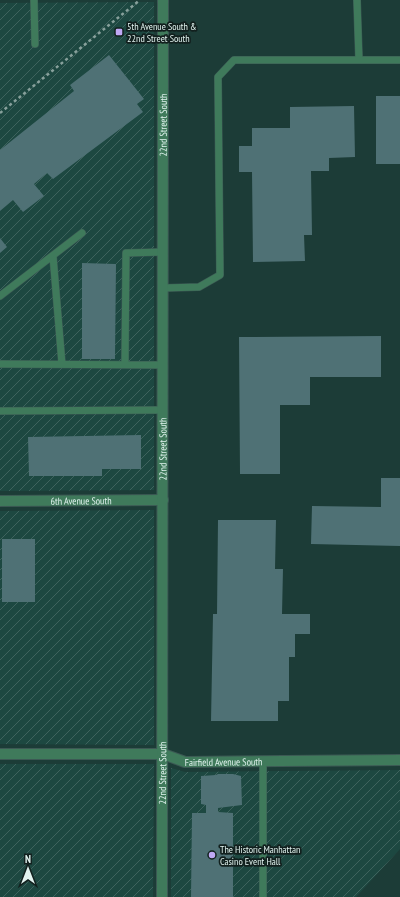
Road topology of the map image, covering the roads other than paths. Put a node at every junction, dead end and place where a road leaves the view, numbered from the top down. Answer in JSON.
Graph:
{"nodes":[{"id":1,"x":34,"y":0,"type":"edge"},
{"id":2,"x":163,"y":0,"type":"edge"},
{"id":3,"x":357,"y":0,"type":"edge"},
{"id":4,"x":35,"y":44,"type":"dead end"},
{"id":5,"x":359,"y":60,"type":"junction"},
{"id":6,"x":400,"y":60,"type":"edge"},
{"id":7,"x":82,"y":233,"type":"dead end"},
{"id":8,"x":163,"y":252,"type":"junction"},
{"id":9,"x":53,"y":256,"type":"junction"},
{"id":10,"x":163,"y":288,"type":"junction"},
{"id":11,"x":0,"y":296,"type":"edge"},
{"id":12,"x":0,"y":364,"type":"edge"},
{"id":13,"x":62,"y":364,"type":"junction"},
{"id":14,"x":125,"y":364,"type":"junction"},
{"id":15,"x":163,"y":364,"type":"junction"},
{"id":16,"x":163,"y":410,"type":"junction"},
{"id":17,"x":0,"y":411,"type":"edge"},
{"id":18,"x":163,"y":500,"type":"junction"},
{"id":19,"x":0,"y":501,"type":"edge"},
{"id":20,"x":0,"y":754,"type":"edge"},
{"id":21,"x":163,"y":754,"type":"junction"},
{"id":22,"x":400,"y":760,"type":"edge"},
{"id":23,"x":263,"y":762,"type":"junction"},
{"id":24,"x":162,"y":897,"type":"edge"},
{"id":25,"x":263,"y":897,"type":"edge"}],
"edges":[{"from":1,"to":4,"type":"lane"},
{"from":2,"to":8,"type":"street","name":"22nd Street South"},
{"from":3,"to":5,"type":"lane"},
{"from":5,"to":6,"type":"lane"},
{"from":5,"to":10,"type":"lane"},
{"from":7,"to":9,"type":"lane"},
{"from":8,"to":10,"type":"street","name":"22nd Street South"},
{"from":8,"to":14,"type":"lane"},
{"from":9,"to":11,"type":"lane"},
{"from":9,"to":13,"type":"lane"},
{"from":10,"to":15,"type":"street","name":"22nd Street South"},
{"from":12,"to":13,"type":"lane"},
{"from":13,"to":14,"type":"lane"},
{"from":14,"to":15,"type":"lane"},
{"from":15,"to":16,"type":"street","name":"22nd Street South"},
{"from":16,"to":17,"type":"lane"},
{"from":16,"to":18,"type":"street","name":"22nd Street South"},
{"from":18,"to":19,"type":"street","name":"6th Avenue South"},
{"from":18,"to":21,"type":"street","name":"22nd Street South"},
{"from":20,"to":21,"type":"street","name":"Fairfield Avenue South"},
{"from":21,"to":23,"type":"street","name":"Fairfield Avenue South"},
{"from":21,"to":24,"type":"street","name":"22nd Street South"},
{"from":22,"to":23,"type":"street","name":"Fairfield Avenue South"},
{"from":23,"to":25,"type":"lane"}]}
